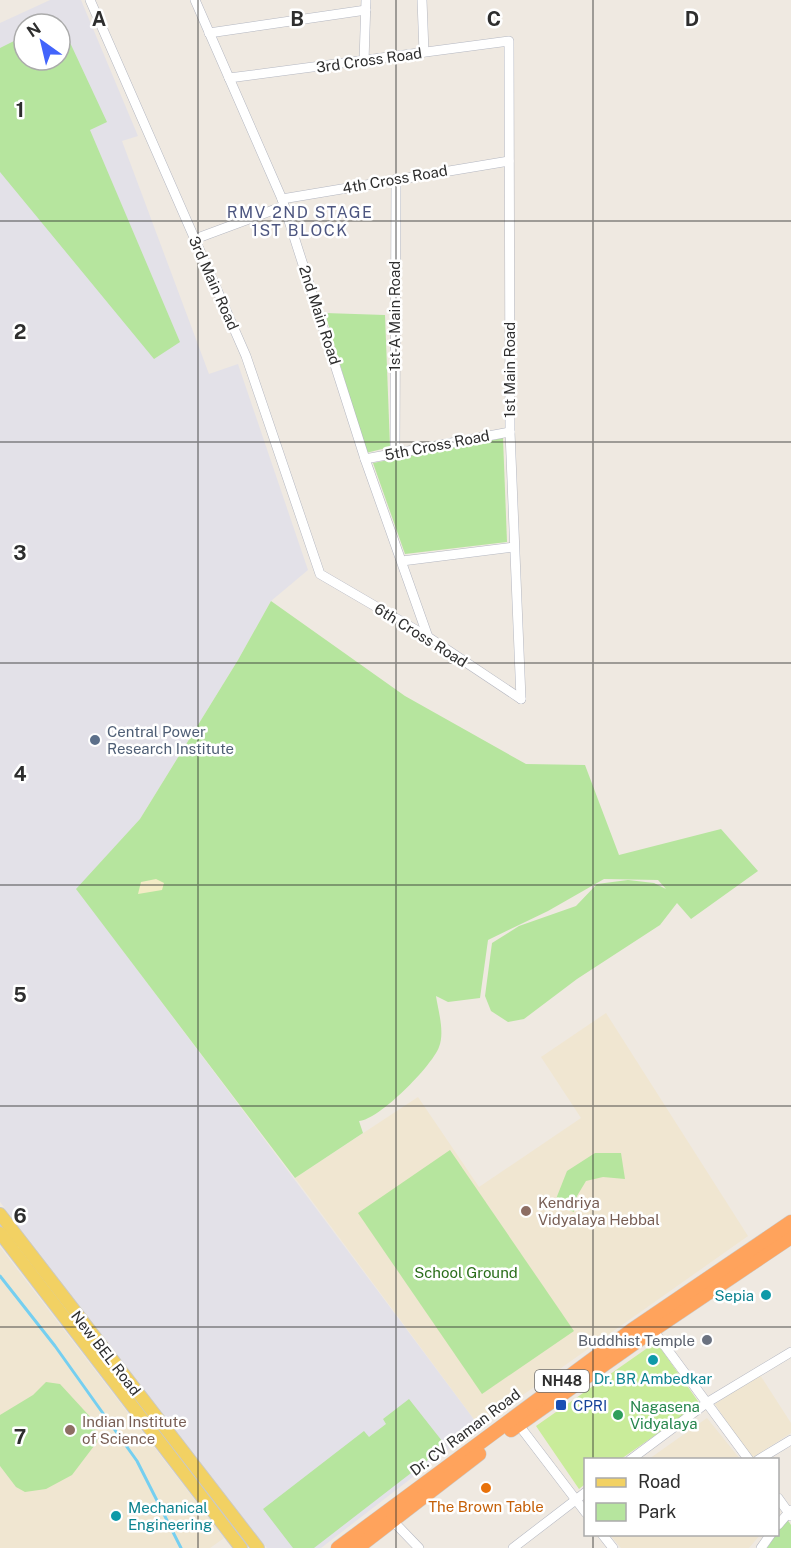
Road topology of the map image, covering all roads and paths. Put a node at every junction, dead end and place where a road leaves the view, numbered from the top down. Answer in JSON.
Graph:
{"nodes":[{"id":1,"x":90,"y":0,"type":"edge"},
{"id":2,"x":195,"y":0,"type":"edge"},
{"id":3,"x":422,"y":0,"type":"edge"},
{"id":4,"x":366,"y":5,"type":"edge"},
{"id":5,"x":209,"y":33,"type":"junction"},
{"id":6,"x":508,"y":41,"type":"joint"},
{"id":7,"x":424,"y":52,"type":"junction"},
{"id":8,"x":364,"y":61,"type":"junction"},
{"id":9,"x":229,"y":78,"type":"junction"},
{"id":10,"x":509,"y":160,"type":"junction"},
{"id":11,"x":396,"y":179,"type":"junction"},
{"id":12,"x":283,"y":203,"type":"junction"},
{"id":13,"x":195,"y":239,"type":"junction"},
{"id":14,"x":510,"y":432,"type":"junction"},
{"id":15,"x":395,"y":453,"type":"junction"},
{"id":16,"x":365,"y":459,"type":"junction"},
{"id":17,"x":514,"y":547,"type":"junction"},
{"id":18,"x":402,"y":561,"type":"junction"},
{"id":19,"x":320,"y":574,"type":"joint"},
{"id":20,"x":428,"y":637,"type":"junction"},
{"id":21,"x":521,"y":699,"type":"joint"},
{"id":22,"x":0,"y":1214,"type":"edge"},
{"id":23,"x":791,"y":1222,"type":"edge"},
{"id":24,"x":0,"y":1233,"type":"edge"},
{"id":25,"x":791,"y":1237,"type":"edge"},
{"id":26,"x":653,"y":1329,"type":"junction"},
{"id":27,"x":791,"y":1352,"type":"edge"},
{"id":28,"x":708,"y":1402,"type":"junction"},
{"id":29,"x":518,"y":1424,"type":"junction"},
{"id":30,"x":791,"y":1440,"type":"edge"},
{"id":31,"x":633,"y":1458,"type":"edge"},
{"id":32,"x":748,"y":1458,"type":"edge"},
{"id":33,"x":761,"y":1458,"type":"edge"},
{"id":34,"x":584,"y":1493,"type":"edge"},
{"id":35,"x":574,"y":1500,"type":"junction"},
{"id":36,"x":779,"y":1500,"type":"edge"},
{"id":37,"x":790,"y":1512,"type":"edge"},
{"id":38,"x":584,"y":1513,"type":"edge"},
{"id":39,"x":779,"y":1523,"type":"edge"},
{"id":40,"x":396,"y":1524,"type":"junction"},
{"id":41,"x":604,"y":1536,"type":"edge"},
{"id":42,"x":241,"y":1548,"type":"edge"},
{"id":43,"x":258,"y":1548,"type":"edge"},
{"id":44,"x":338,"y":1548,"type":"edge"},
{"id":45,"x":357,"y":1548,"type":"edge"},
{"id":46,"x":419,"y":1548,"type":"edge"},
{"id":47,"x":513,"y":1548,"type":"edge"},
{"id":48,"x":613,"y":1548,"type":"edge"}],
"edges":[{"from":1,"to":13,"type":"street","name":"3rd Main Road"},
{"from":2,"to":5,"type":"street","name":"2nd Main Road"},
{"from":3,"to":7,"type":"street"},
{"from":4,"to":5,"type":"street"},
{"from":4,"to":8,"type":"street"},
{"from":5,"to":9,"type":"street","name":"2nd Main Road"},
{"from":6,"to":7,"type":"street","name":"3rd Cross Road"},
{"from":6,"to":10,"type":"street","name":"1st Main Road"},
{"from":7,"to":8,"type":"street","name":"3rd Cross Road"},
{"from":8,"to":9,"type":"street","name":"3rd Cross Road"},
{"from":9,"to":12,"type":"street","name":"2nd Main Road"},
{"from":10,"to":11,"type":"street","name":"4th Cross Road"},
{"from":10,"to":14,"type":"street","name":"1st Main Road"},
{"from":11,"to":12,"type":"street","name":"4th Cross Road"},
{"from":11,"to":15,"type":"street","name":"1st A Main Road"},
{"from":12,"to":13,"type":"street","name":"4th Cross Road"},
{"from":12,"to":16,"type":"street","name":"2nd Main Road"},
{"from":13,"to":19,"type":"street","name":"3rd Main Road"},
{"from":14,"to":15,"type":"street","name":"5th Cross Road"},
{"from":14,"to":17,"type":"street","name":"1st Main Road"},
{"from":15,"to":16,"type":"street","name":"5th Cross Road"},
{"from":16,"to":18,"type":"street","name":"2nd Main Road"},
{"from":17,"to":18,"type":"street"},
{"from":17,"to":21,"type":"street","name":"1st Main Road"},
{"from":18,"to":20,"type":"street","name":"2nd Main Road"},
{"from":19,"to":20,"type":"street","name":"6th Cross Road"},
{"from":20,"to":21,"type":"street","name":"6th Cross Road"},
{"from":22,"to":43,"type":"main road","name":"New BEL Road"},
{"from":23,"to":44,"type":"highway","name":"Dr. CV Raman Road","number":"NH48"},
{"from":24,"to":42,"type":"main road","name":"New BEL Road"},
{"from":25,"to":26,"type":"highway","name":"Dr. CV Raman Road","number":"NH48"},
{"from":26,"to":28,"type":"street"},
{"from":26,"to":29,"type":"highway","name":"Dr. CV Raman Road","number":"NH48"},
{"from":27,"to":28,"type":"street"},
{"from":28,"to":31,"type":"street"},
{"from":28,"to":32,"type":"street"},
{"from":29,"to":35,"type":"street"},
{"from":29,"to":40,"type":"highway","name":"Dr. CV Raman Road","number":"NH48"},
{"from":30,"to":33,"type":"street"},
{"from":34,"to":35,"type":"street"},
{"from":35,"to":38,"type":"street"},
{"from":35,"to":47,"type":"street"},
{"from":36,"to":37,"type":"street"},
{"from":37,"to":39,"type":"street"},
{"from":40,"to":45,"type":"highway","name":"Dr. CV Raman Road","number":"NH48"},
{"from":40,"to":46,"type":"street"},
{"from":41,"to":48,"type":"street"}]}
